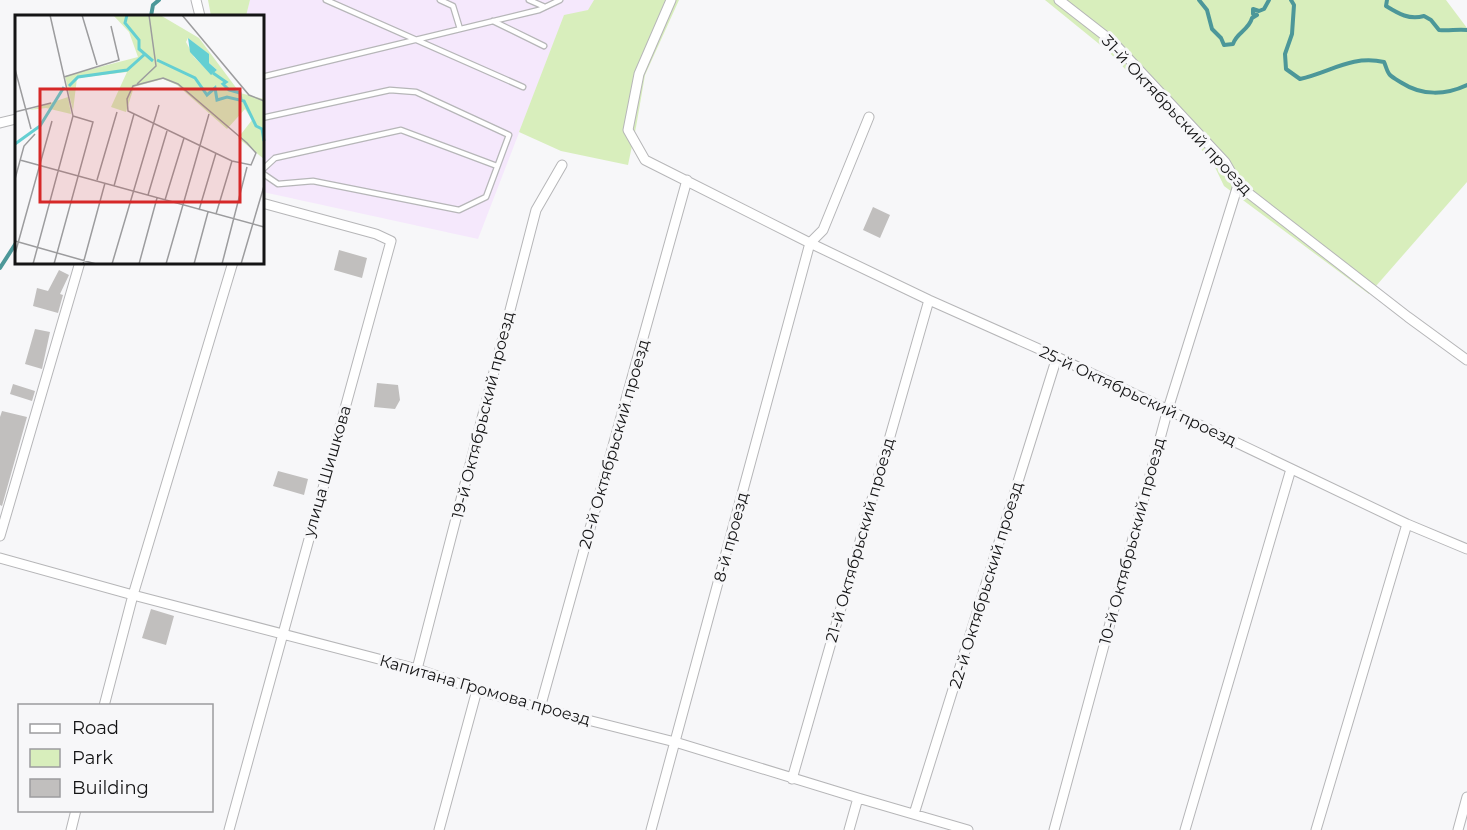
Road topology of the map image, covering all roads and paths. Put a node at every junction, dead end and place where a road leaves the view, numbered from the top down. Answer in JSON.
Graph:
{"nodes":[{"id":1,"x":196,"y":0,"type":"edge"},
{"id":2,"x":326,"y":0,"type":"edge"},
{"id":3,"x":440,"y":0,"type":"edge"},
{"id":4,"x":529,"y":0,"type":"edge"},
{"id":5,"x":560,"y":0,"type":"edge"},
{"id":6,"x":671,"y":0,"type":"edge"},
{"id":7,"x":1059,"y":0,"type":"edge"},
{"id":8,"x":545,"y":7,"type":"junction"},
{"id":9,"x":200,"y":15,"type":"edge"},
{"id":10,"x":493,"y":21,"type":"junction"},
{"id":11,"x":460,"y":29,"type":"junction"},
{"id":12,"x":416,"y":40,"type":"junction"},
{"id":13,"x":544,"y":46,"type":"dead end"},
{"id":14,"x":264,"y":77,"type":"edge"},
{"id":15,"x":523,"y":87,"type":"dead end"},
{"id":16,"x":869,"y":117,"type":"dead end"},
{"id":17,"x":264,"y":118,"type":"edge"},
{"id":18,"x":15,"y":119,"type":"edge"},
{"id":19,"x":0,"y":123,"type":"edge"},
{"id":20,"x":562,"y":165,"type":"dead end"},
{"id":21,"x":497,"y":166,"type":"junction"},
{"id":22,"x":264,"y":169,"type":"edge"},
{"id":23,"x":264,"y":173,"type":"edge"},
{"id":24,"x":687,"y":180,"type":"junction"},
{"id":25,"x":1238,"y":185,"type":"junction"},
{"id":26,"x":264,"y":204,"type":"edge"},
{"id":27,"x":810,"y":243,"type":"junction"},
{"id":28,"x":79,"y":264,"type":"edge"},
{"id":29,"x":232,"y":264,"type":"edge"},
{"id":30,"x":929,"y":300,"type":"junction"},
{"id":31,"x":1057,"y":357,"type":"junction"},
{"id":32,"x":1467,"y":360,"type":"edge"},
{"id":33,"x":1168,"y":409,"type":"junction"},
{"id":34,"x":1291,"y":469,"type":"junction"},
{"id":35,"x":1407,"y":524,"type":"junction"},
{"id":36,"x":0,"y":536,"type":"edge"},
{"id":37,"x":1467,"y":549,"type":"edge"},
{"id":38,"x":0,"y":558,"type":"edge"},
{"id":39,"x":134,"y":595,"type":"junction"},
{"id":40,"x":282,"y":634,"type":"junction"},
{"id":41,"x":417,"y":669,"type":"junction"},
{"id":42,"x":477,"y":690,"type":"junction"},
{"id":43,"x":104,"y":704,"type":"edge"},
{"id":44,"x":540,"y":708,"type":"junction"},
{"id":45,"x":675,"y":742,"type":"junction"},
{"id":46,"x":792,"y":778,"type":"junction"},
{"id":47,"x":1467,"y":797,"type":"edge"},
{"id":48,"x":858,"y":798,"type":"junction"},
{"id":49,"x":76,"y":812,"type":"edge"},
{"id":50,"x":915,"y":814,"type":"junction"},
{"id":51,"x":71,"y":830,"type":"edge"},
{"id":52,"x":229,"y":830,"type":"edge"},
{"id":53,"x":439,"y":830,"type":"edge"},
{"id":54,"x":651,"y":830,"type":"edge"},
{"id":55,"x":849,"y":830,"type":"edge"},
{"id":56,"x":968,"y":830,"type":"edge"},
{"id":57,"x":1054,"y":830,"type":"edge"},
{"id":58,"x":1185,"y":830,"type":"edge"},
{"id":59,"x":1316,"y":830,"type":"edge"},
{"id":60,"x":1458,"y":830,"type":"edge"}],
"edges":[{"from":1,"to":9,"type":"street"},
{"from":2,"to":12,"type":"lane"},
{"from":3,"to":11,"type":"lane"},
{"from":4,"to":8,"type":"lane"},
{"from":5,"to":8,"type":"lane"},
{"from":6,"to":24,"type":"street","name":"25-й Октябрьский проезд"},
{"from":7,"to":25,"type":"street","name":"31-й Октябрьский проезд"},
{"from":8,"to":10,"type":"lane"},
{"from":10,"to":11,"type":"lane"},
{"from":10,"to":13,"type":"lane"},
{"from":11,"to":12,"type":"lane"},
{"from":12,"to":14,"type":"lane"},
{"from":12,"to":15,"type":"lane"},
{"from":16,"to":27,"type":"street"},
{"from":17,"to":21,"type":"lane"},
{"from":18,"to":19,"type":"street"},
{"from":20,"to":41,"type":"street","name":"19-й Октябрьский проезд"},
{"from":21,"to":22,"type":"lane"},
{"from":21,"to":23,"type":"lane"},
{"from":24,"to":27,"type":"street","name":"25-й Октябрьский проезд"},
{"from":24,"to":44,"type":"street","name":"20-й Октябрьский проезд"},
{"from":25,"to":32,"type":"street","name":"31-й Октябрьский проезд"},
{"from":25,"to":33,"type":"street","name":"10-й Октябрьский проезд"},
{"from":26,"to":40,"type":"street","name":"улица Шишкова"},
{"from":27,"to":30,"type":"street","name":"25-й Октябрьский проезд"},
{"from":27,"to":45,"type":"street","name":"8-й проезд"},
{"from":28,"to":36,"type":"street"},
{"from":29,"to":39,"type":"street"},
{"from":30,"to":31,"type":"street","name":"25-й Октябрьский проезд"},
{"from":30,"to":46,"type":"street","name":"21-й Октябрьский проезд"},
{"from":31,"to":33,"type":"street","name":"25-й Октябрьский проезд"},
{"from":31,"to":50,"type":"street","name":"22-й Октябрьский проезд"},
{"from":33,"to":34,"type":"street","name":"25-й Октябрьский проезд"},
{"from":33,"to":57,"type":"street","name":"10-й Октябрьский проезд"},
{"from":34,"to":35,"type":"street","name":"25-й Октябрьский проезд"},
{"from":34,"to":58,"type":"street"},
{"from":35,"to":37,"type":"street","name":"25-й Октябрьский проезд"},
{"from":35,"to":59,"type":"street"},
{"from":38,"to":39,"type":"street","name":"Капитана Громова проезд"},
{"from":39,"to":40,"type":"street","name":"Капитана Громова проезд"},
{"from":39,"to":43,"type":"street"},
{"from":40,"to":41,"type":"street","name":"Капитана Громова проезд"},
{"from":40,"to":52,"type":"street","name":"улица Шишкова"},
{"from":41,"to":42,"type":"street","name":"Капитана Громова проезд"},
{"from":42,"to":44,"type":"street","name":"Капитана Громова проезд"},
{"from":42,"to":53,"type":"street"},
{"from":44,"to":45,"type":"street","name":"Капитана Громова проезд"},
{"from":45,"to":46,"type":"street","name":"Капитана Громова проезд"},
{"from":45,"to":54,"type":"street","name":"8-й проезд"},
{"from":46,"to":48,"type":"street","name":"Капитана Громова проезд"},
{"from":47,"to":60,"type":"street"},
{"from":48,"to":50,"type":"street","name":"Капитана Громова проезд"},
{"from":48,"to":55,"type":"street"},
{"from":49,"to":51,"type":"street"},
{"from":50,"to":56,"type":"street","name":"Капитана Громова проезд"}]}
